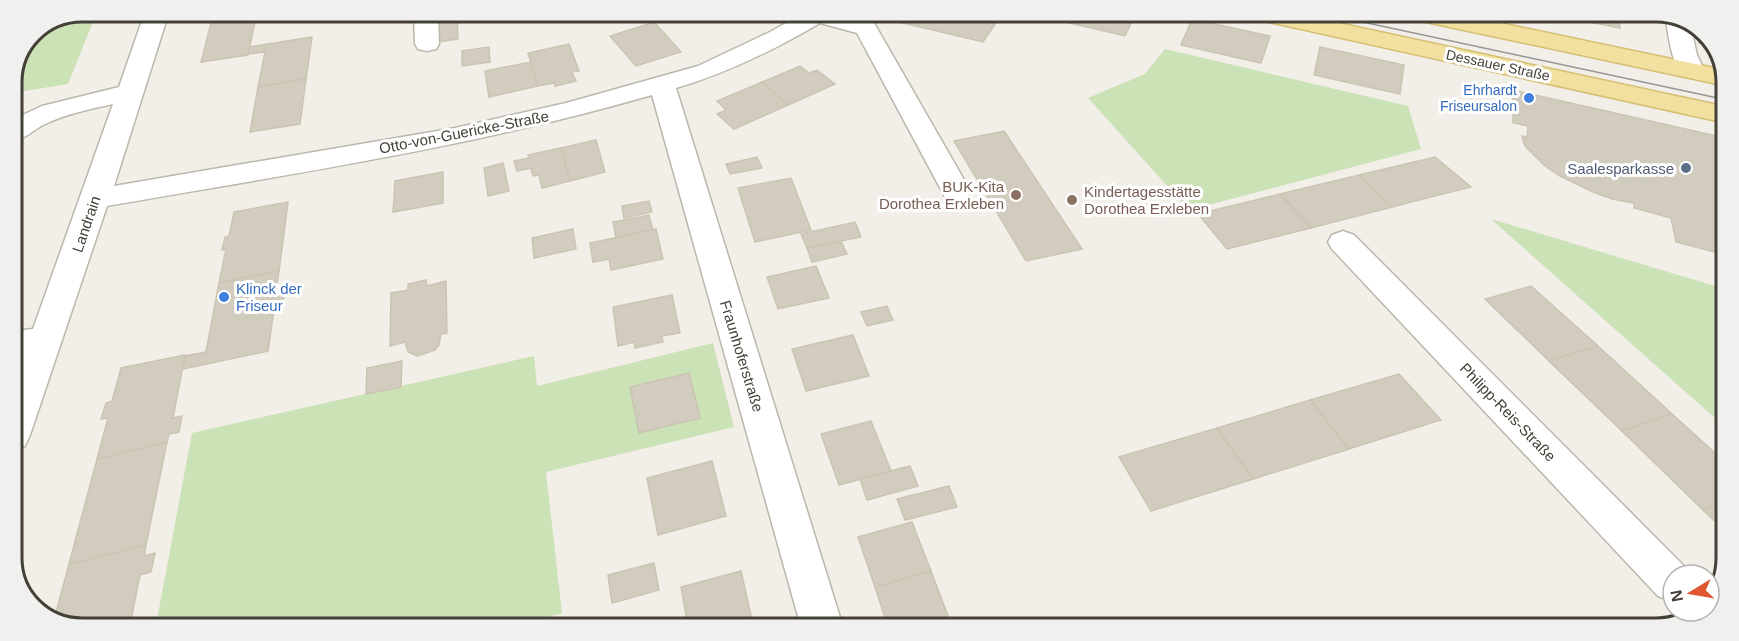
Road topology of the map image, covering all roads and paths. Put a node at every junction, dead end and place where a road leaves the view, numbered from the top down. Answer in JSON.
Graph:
{"nodes":[{"id":1,"x":154,"y":22,"type":"edge"},
{"id":2,"x":426,"y":22,"type":"edge"},
{"id":3,"x":802,"y":22,"type":"edge"},
{"id":4,"x":845,"y":22,"type":"edge"},
{"id":5,"x":1301,"y":22,"type":"edge"},
{"id":6,"x":1460,"y":22,"type":"edge"},
{"id":7,"x":1679,"y":27,"type":"edge"},
{"id":8,"x":427,"y":44,"type":"dead end"},
{"id":9,"x":1691,"y":70,"type":"junction"},
{"id":10,"x":1716,"y":75,"type":"edge"},
{"id":11,"x":662,"y":86,"type":"junction"},
{"id":12,"x":129,"y":92,"type":"junction"},
{"id":13,"x":1716,"y":113,"type":"edge"},
{"id":14,"x":22,"y":124,"type":"edge"},
{"id":15,"x":956,"y":192,"type":"dead end"},
{"id":16,"x":95,"y":199,"type":"junction"},
{"id":17,"x":1343,"y":242,"type":"dead end"},
{"id":18,"x":45,"y":340,"type":"junction"},
{"id":19,"x":23,"y":343,"type":"edge"},
{"id":20,"x":23,"y":402,"type":"edge"},
{"id":21,"x":1661,"y":571,"type":"edge"},
{"id":22,"x":819,"y":618,"type":"edge"}],
"edges":[{"from":1,"to":12,"type":"street","name":"Landrain"},
{"from":2,"to":8,"type":"street"},
{"from":3,"to":11,"type":"street","name":"Otto-von-Guericke-Straße"},
{"from":4,"to":15,"type":"street"},
{"from":5,"to":13,"type":"main road","name":"Dessauer Straße"},
{"from":6,"to":9,"type":"main road"},
{"from":7,"to":9,"type":"street"},
{"from":9,"to":10,"type":"main road"},
{"from":11,"to":16,"type":"street","name":"Otto-von-Guericke-Straße"},
{"from":11,"to":22,"type":"street","name":"Fraunhoferstraße"},
{"from":12,"to":14,"type":"street"},
{"from":12,"to":16,"type":"street","name":"Landrain"},
{"from":16,"to":18,"type":"street","name":"Landrain"},
{"from":17,"to":21,"type":"street","name":"Philipp-Reis-Straße"},
{"from":18,"to":19,"type":"street"},
{"from":18,"to":20,"type":"street","name":"Landrain"}]}
